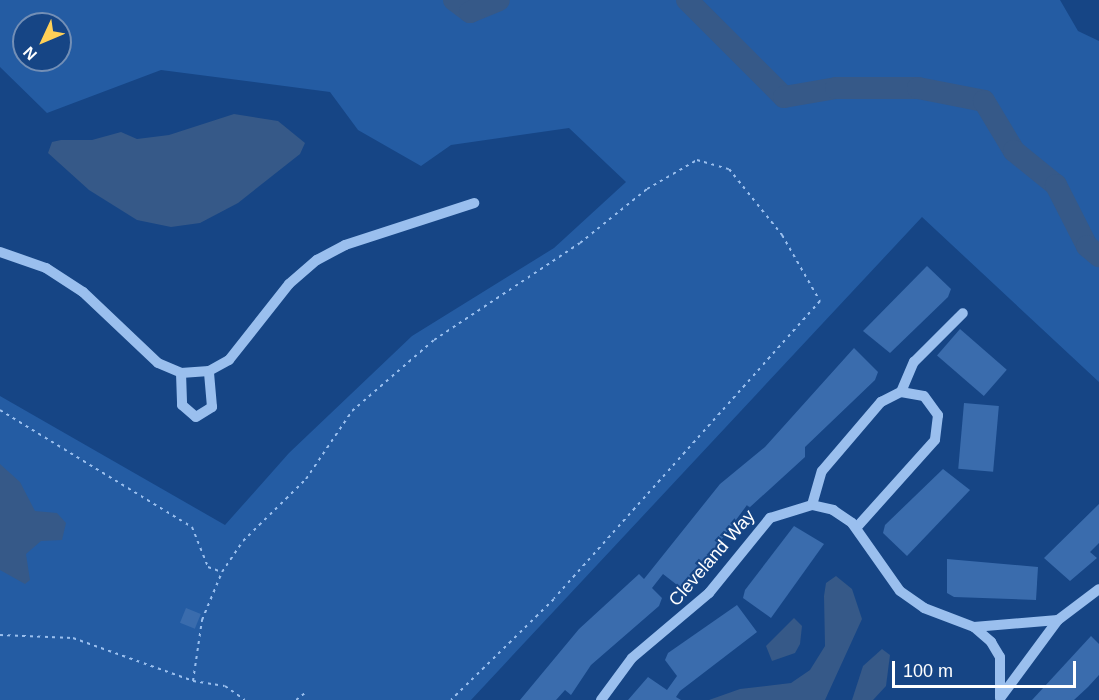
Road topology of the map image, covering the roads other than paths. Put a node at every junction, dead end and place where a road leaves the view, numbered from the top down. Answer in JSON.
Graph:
{"nodes":[{"id":1,"x":474,"y":203,"type":"dead end"},
{"id":2,"x":0,"y":252,"type":"edge"},
{"id":3,"x":963,"y":313,"type":"dead end"},
{"id":4,"x":209,"y":371,"type":"junction"},
{"id":5,"x":181,"y":373,"type":"junction"},
{"id":6,"x":901,"y":392,"type":"junction"},
{"id":7,"x":812,"y":504,"type":"junction"},
{"id":8,"x":856,"y":528,"type":"junction"},
{"id":9,"x":1099,"y":589,"type":"edge"},
{"id":10,"x":1058,"y":620,"type":"junction"},
{"id":11,"x":974,"y":627,"type":"junction"},
{"id":12,"x":1000,"y":699,"type":"edge"},
{"id":13,"x":601,"y":700,"type":"edge"}],
"edges":[{"from":1,"to":4,"type":"street"},
{"from":2,"to":5,"type":"street"},
{"from":3,"to":6,"type":"street"},
{"from":4,"to":5,"type":"street"},
{"from":4,"to":5,"type":"street"},
{"from":6,"to":7,"type":"street"},
{"from":6,"to":8,"type":"street"},
{"from":7,"to":8,"type":"street"},
{"from":7,"to":13,"type":"street","name":"Cleveland Way"},
{"from":8,"to":11,"type":"street"},
{"from":9,"to":10,"type":"street"},
{"from":10,"to":11,"type":"street"},
{"from":10,"to":12,"type":"street"},
{"from":11,"to":12,"type":"street"}]}
